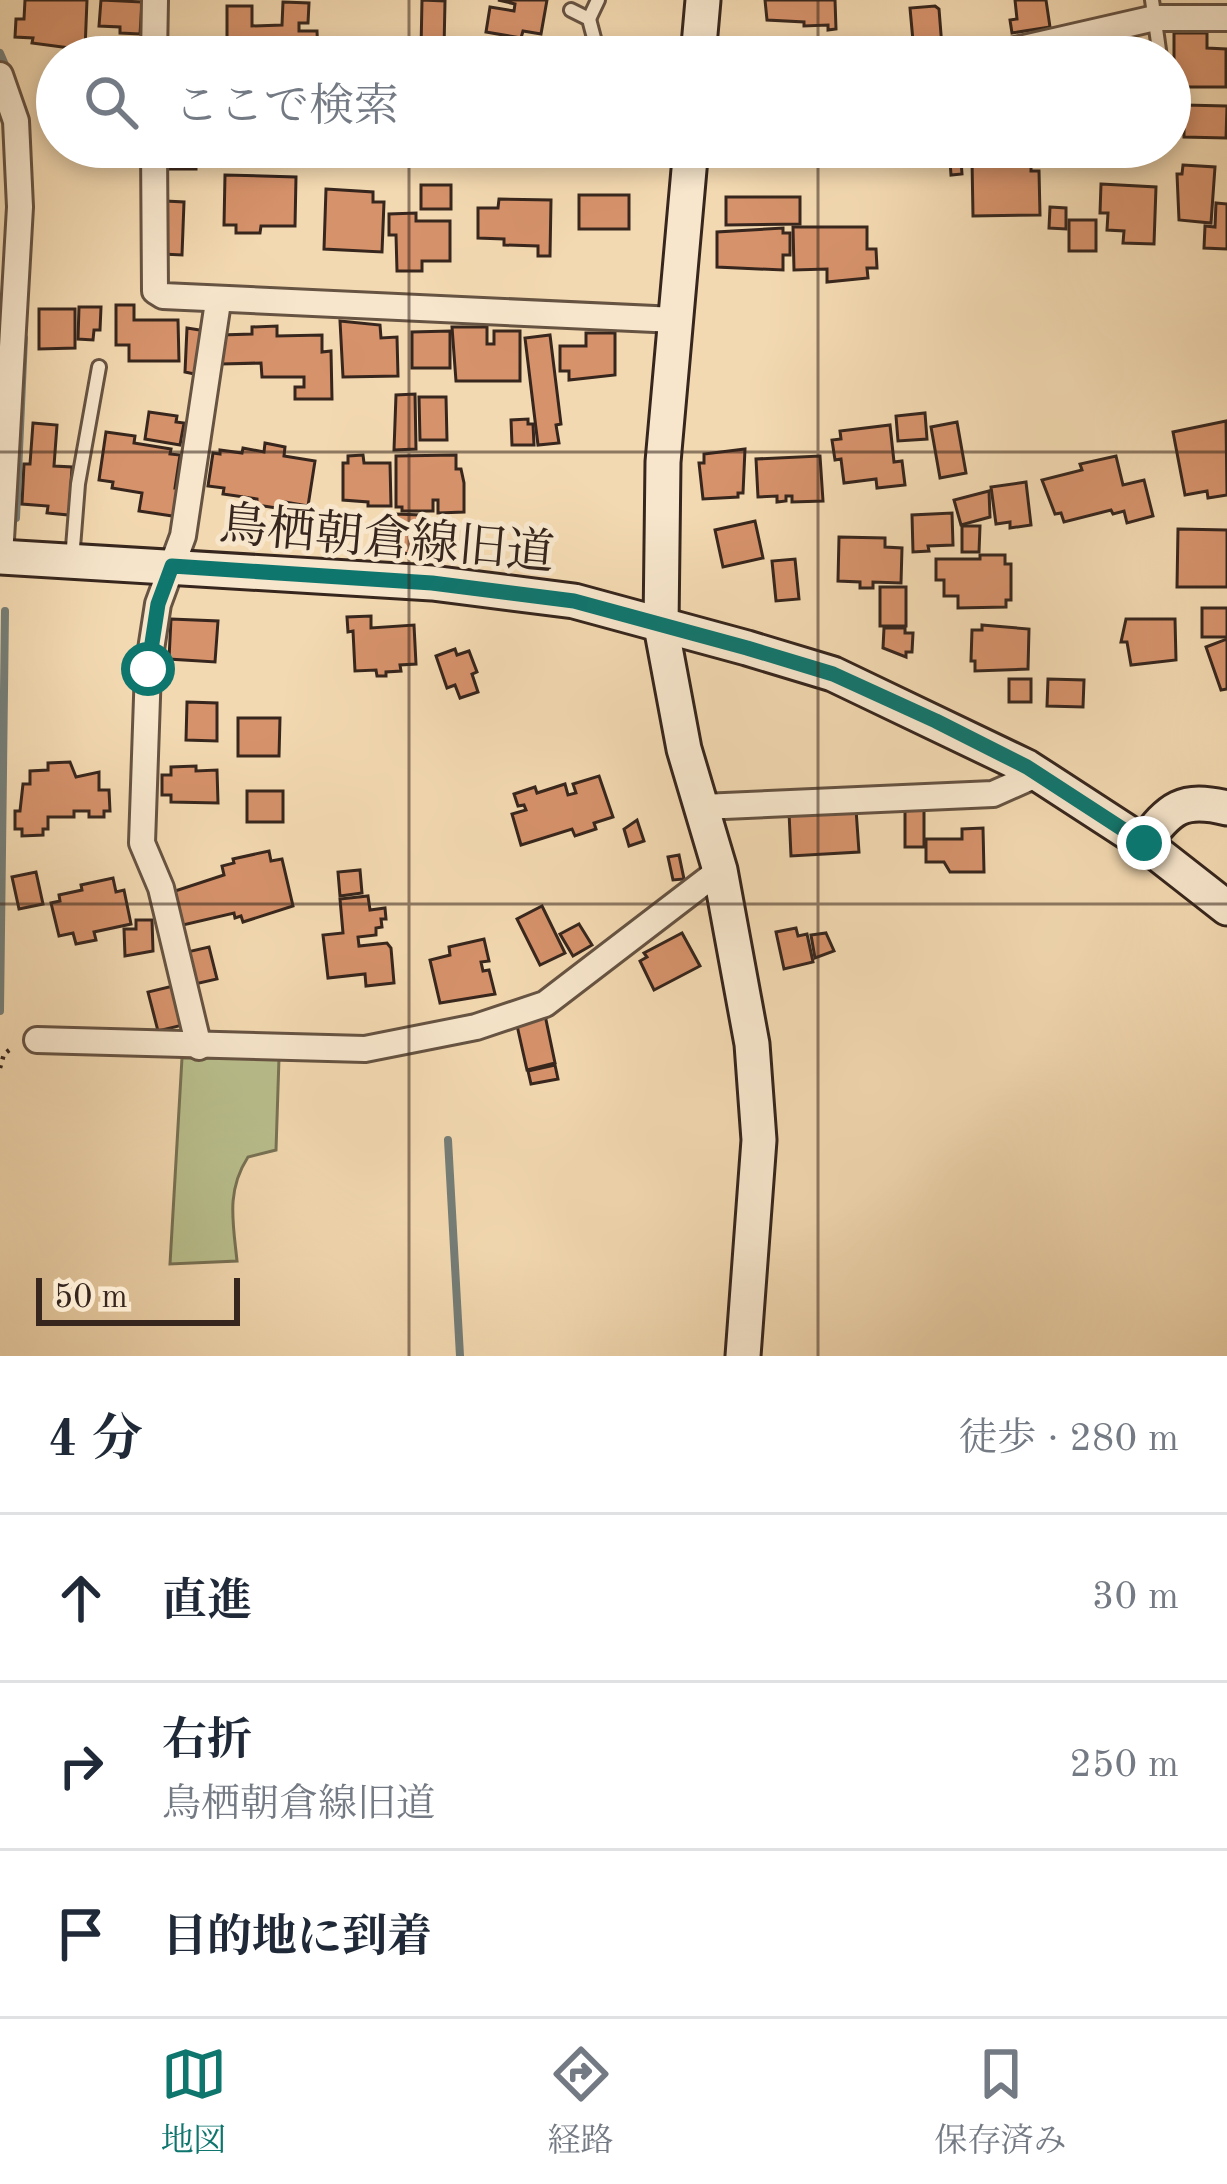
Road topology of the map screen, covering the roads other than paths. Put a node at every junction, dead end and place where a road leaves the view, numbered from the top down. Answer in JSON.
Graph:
{"nodes":[{"id":1,"x":154,"y":0,"type":"edge"},
{"id":2,"x":598,"y":0,"type":"edge"},
{"id":3,"x":704,"y":0,"type":"edge"},
{"id":4,"x":1153,"y":9,"type":"edge"},
{"id":5,"x":571,"y":10,"type":"dead end"},
{"id":6,"x":1227,"y":18,"type":"edge"},
{"id":7,"x":590,"y":19,"type":"junction"},
{"id":8,"x":154,"y":36,"type":"edge"},
{"id":9,"x":594,"y":36,"type":"edge"},
{"id":10,"x":700,"y":36,"type":"edge"},
{"id":11,"x":1089,"y":36,"type":"edge"},
{"id":12,"x":0,"y":75,"type":"edge"},
{"id":13,"x":154,"y":168,"type":"edge"},
{"id":14,"x":689,"y":168,"type":"edge"},
{"id":15,"x":218,"y":302,"type":"junction"},
{"id":16,"x":676,"y":320,"type":"junction"},
{"id":17,"x":99,"y":367,"type":"dead end"},
{"id":18,"x":0,"y":557,"type":"edge"},
{"id":19,"x":72,"y":561,"type":"junction"},
{"id":20,"x":172,"y":566,"type":"junction"},
{"id":21,"x":661,"y":626,"type":"junction"},
{"id":22,"x":1038,"y":774,"type":"junction"},
{"id":23,"x":702,"y":807,"type":"junction"},
{"id":24,"x":1227,"y":808,"type":"edge"},
{"id":25,"x":1144,"y":843,"type":"junction"},
{"id":26,"x":720,"y":870,"type":"junction"},
{"id":27,"x":1227,"y":908,"type":"edge"},
{"id":28,"x":38,"y":1040,"type":"dead end"},
{"id":29,"x":200,"y":1047,"type":"junction"},
{"id":30,"x":742,"y":1356,"type":"edge"}],
"edges":[{"from":1,"to":8,"type":"street"},
{"from":2,"to":7,"type":"lane"},
{"from":3,"to":10,"type":"street"},
{"from":4,"to":6,"type":"street"},
{"from":4,"to":11,"type":"street"},
{"from":5,"to":7,"type":"lane"},
{"from":7,"to":9,"type":"lane"},
{"from":12,"to":18,"type":"street"},
{"from":13,"to":15,"type":"street"},
{"from":14,"to":16,"type":"street"},
{"from":15,"to":16,"type":"street"},
{"from":15,"to":20,"type":"street"},
{"from":16,"to":21,"type":"street"},
{"from":17,"to":19,"type":"lane"},
{"from":18,"to":19,"type":"street","name":"鳥栖朝倉線旧道"},
{"from":19,"to":20,"type":"street","name":"鳥栖朝倉線旧道"},
{"from":20,"to":21,"type":"street","name":"鳥栖朝倉線旧道"},
{"from":20,"to":29,"type":"street"},
{"from":21,"to":22,"type":"street","name":"鳥栖朝倉線旧道"},
{"from":21,"to":23,"type":"street"},
{"from":22,"to":23,"type":"street"},
{"from":22,"to":25,"type":"street","name":"鳥栖朝倉線旧道"},
{"from":23,"to":26,"type":"street"},
{"from":24,"to":25,"type":"street"},
{"from":25,"to":27,"type":"street","name":"鳥栖朝倉線旧道"},
{"from":26,"to":29,"type":"street"},
{"from":26,"to":30,"type":"street"},
{"from":28,"to":29,"type":"street"}]}
